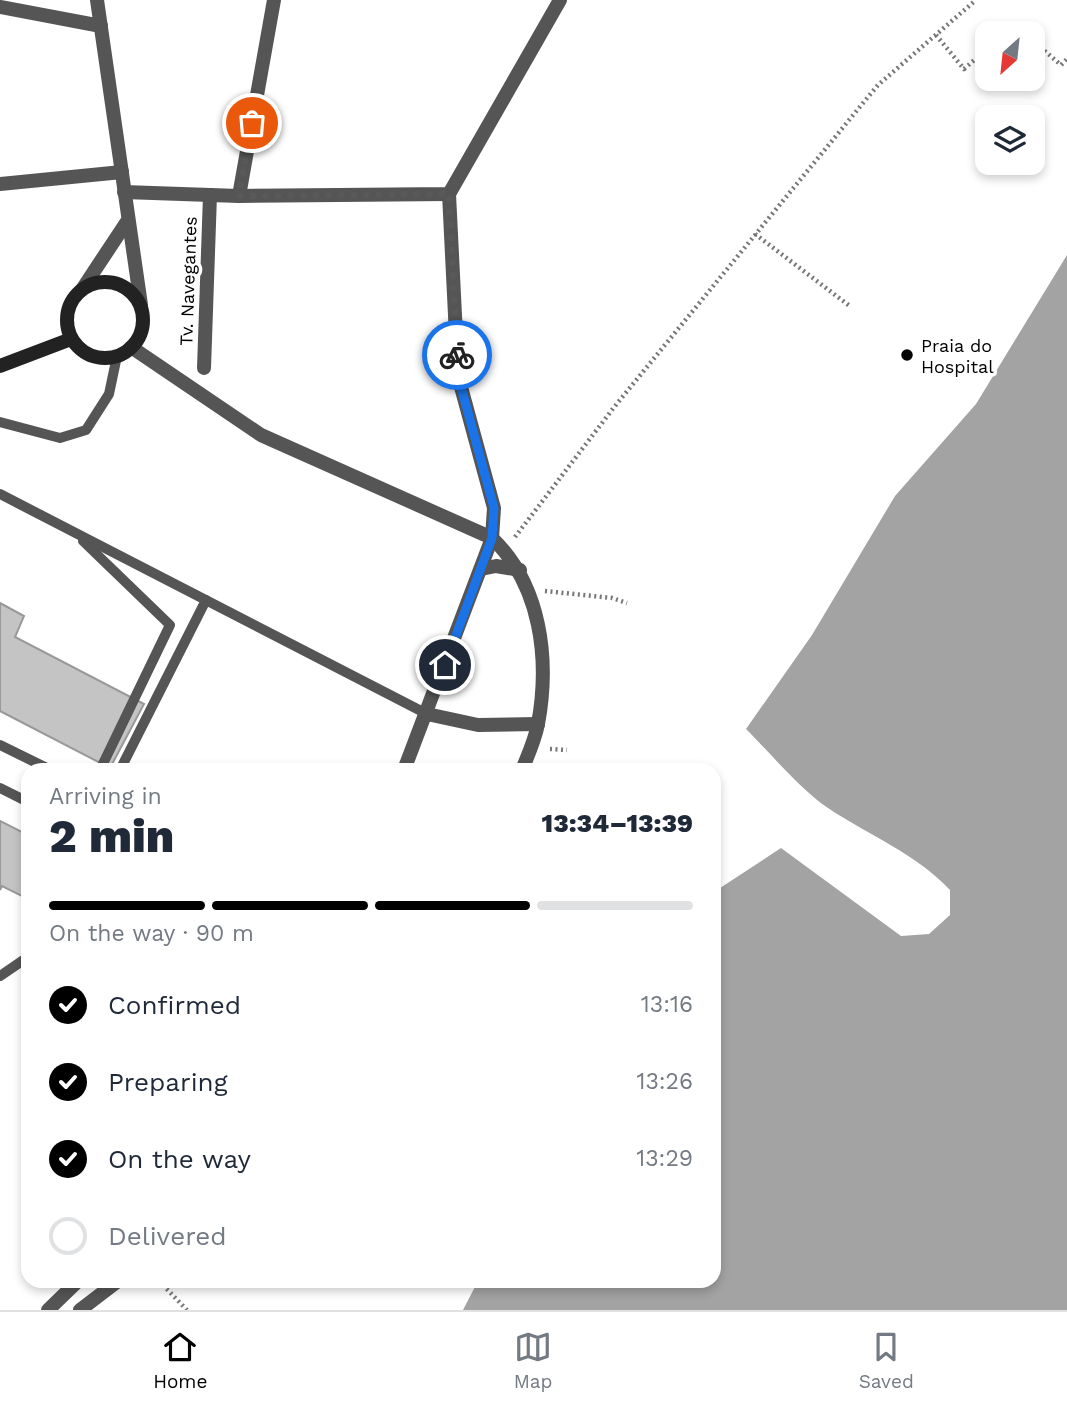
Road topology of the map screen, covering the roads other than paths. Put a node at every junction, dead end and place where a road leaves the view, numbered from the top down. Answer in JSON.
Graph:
{"nodes":[{"id":1,"x":97,"y":0,"type":"edge"},
{"id":2,"x":274,"y":0,"type":"edge"},
{"id":3,"x":560,"y":0,"type":"edge"},
{"id":4,"x":0,"y":7,"type":"edge"},
{"id":5,"x":101,"y":26,"type":"junction"},
{"id":6,"x":122,"y":172,"type":"junction"},
{"id":7,"x":0,"y":184,"type":"edge"},
{"id":8,"x":124,"y":192,"type":"junction"},
{"id":9,"x":449,"y":194,"type":"junction"},
{"id":10,"x":210,"y":195,"type":"junction"},
{"id":11,"x":239,"y":196,"type":"junction"},
{"id":12,"x":128,"y":220,"type":"junction"},
{"id":13,"x":83,"y":288,"type":"junction"},
{"id":14,"x":141,"y":305,"type":"junction"},
{"id":15,"x":71,"y":339,"type":"junction"},
{"id":16,"x":131,"y":347,"type":"junction"},
{"id":17,"x":117,"y":356,"type":"junction"},
{"id":18,"x":0,"y":366,"type":"edge"},
{"id":19,"x":204,"y":368,"type":"dead end"},
{"id":20,"x":0,"y":422,"type":"edge"},
{"id":21,"x":0,"y":494,"type":"edge"},
{"id":22,"x":74,"y":532,"type":"junction"},
{"id":23,"x":492,"y":538,"type":"junction"},
{"id":24,"x":481,"y":569,"type":"junction"},
{"id":25,"x":520,"y":570,"type":"junction"},
{"id":26,"x":206,"y":600,"type":"junction"},
{"id":27,"x":427,"y":714,"type":"junction"},
{"id":28,"x":538,"y":724,"type":"junction"},
{"id":29,"x":0,"y":745,"type":"edge"},
{"id":30,"x":37,"y":763,"type":"edge"},
{"id":31,"x":103,"y":763,"type":"edge"},
{"id":32,"x":124,"y":763,"type":"edge"},
{"id":33,"x":407,"y":763,"type":"edge"},
{"id":34,"x":524,"y":763,"type":"edge"},
{"id":35,"x":0,"y":788,"type":"edge"},
{"id":36,"x":21,"y":798,"type":"edge"},
{"id":37,"x":21,"y":962,"type":"edge"},
{"id":38,"x":0,"y":975,"type":"edge"},
{"id":39,"x":71,"y":1288,"type":"edge"},
{"id":40,"x":109,"y":1288,"type":"edge"},
{"id":41,"x":48,"y":1310,"type":"edge"},
{"id":42,"x":80,"y":1310,"type":"edge"}],
"edges":[{"from":1,"to":5,"type":"street"},
{"from":2,"to":11,"type":"street"},
{"from":3,"to":9,"type":"street"},
{"from":4,"to":5,"type":"street"},
{"from":5,"to":6,"type":"street"},
{"from":6,"to":7,"type":"street"},
{"from":6,"to":8,"type":"street"},
{"from":8,"to":10,"type":"street"},
{"from":8,"to":12,"type":"street"},
{"from":9,"to":11,"type":"street"},
{"from":9,"to":23,"type":"street"},
{"from":10,"to":11,"type":"street"},
{"from":10,"to":19,"type":"street","name":"Tv. Navegantes"},
{"from":12,"to":13,"type":"street"},
{"from":12,"to":14,"type":"street"},
{"from":13,"to":14,"type":"street"},
{"from":13,"to":15,"type":"street"},
{"from":14,"to":16,"type":"street"},
{"from":15,"to":17,"type":"street"},
{"from":15,"to":18,"type":"street"},
{"from":16,"to":17,"type":"street"},
{"from":16,"to":23,"type":"street"},
{"from":17,"to":20,"type":"lane"},
{"from":21,"to":22,"type":"lane"},
{"from":22,"to":26,"type":"lane"},
{"from":22,"to":31,"type":"lane"},
{"from":23,"to":24,"type":"street"},
{"from":23,"to":25,"type":"street"},
{"from":24,"to":25,"type":"street"},
{"from":24,"to":27,"type":"street"},
{"from":25,"to":28,"type":"street"},
{"from":26,"to":27,"type":"lane"},
{"from":26,"to":32,"type":"lane"},
{"from":27,"to":28,"type":"street"},
{"from":27,"to":33,"type":"street"},
{"from":28,"to":34,"type":"street"},
{"from":29,"to":30,"type":"lane"},
{"from":35,"to":36,"type":"lane"},
{"from":37,"to":38,"type":"lane"},
{"from":39,"to":41,"type":"street"},
{"from":40,"to":42,"type":"street"}]}
